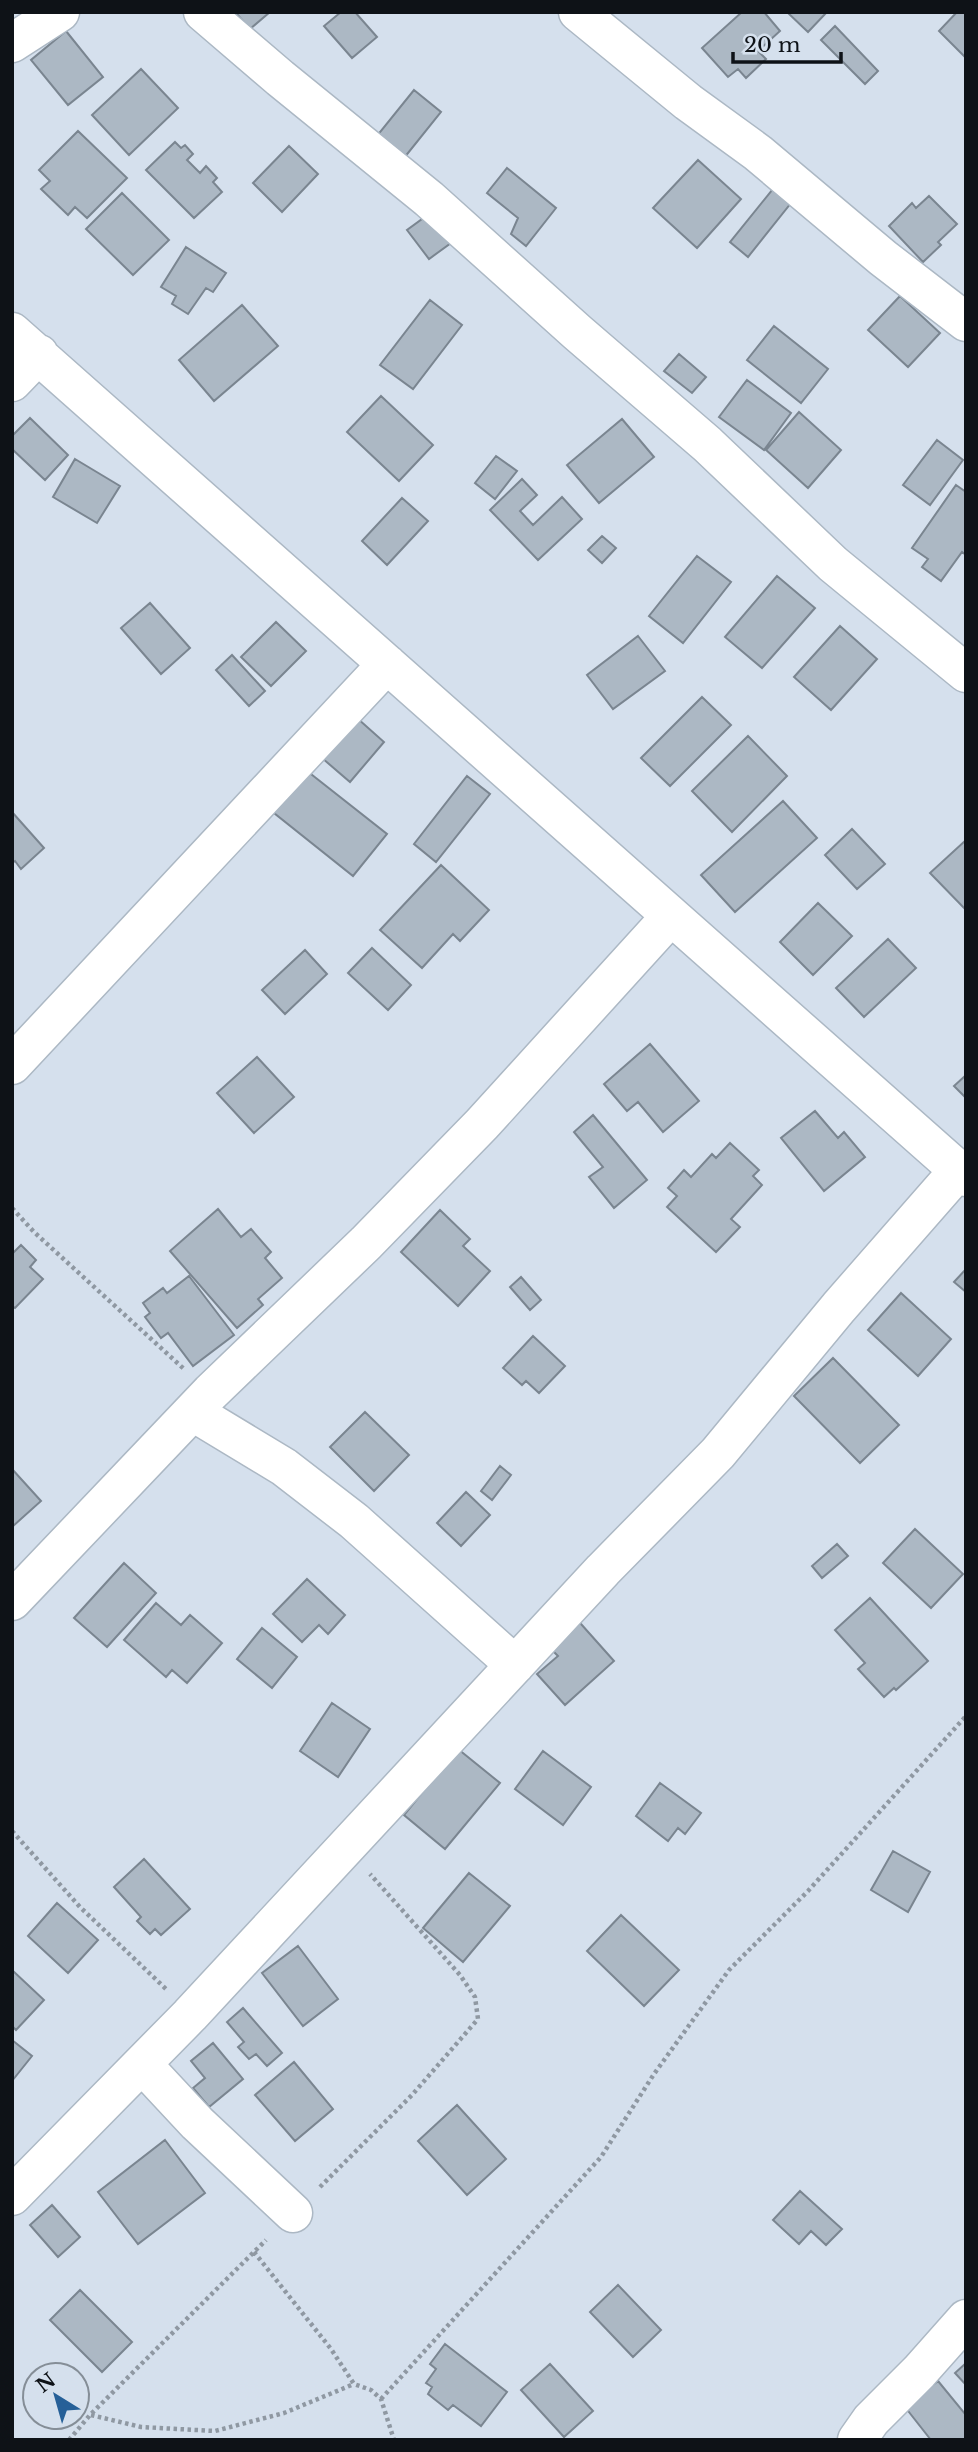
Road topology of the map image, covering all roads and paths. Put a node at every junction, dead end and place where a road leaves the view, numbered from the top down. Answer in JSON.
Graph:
{"nodes":[{"id":1,"x":60,"y":12,"type":"edge"},
{"id":2,"x":203,"y":12,"type":"edge"},
{"id":3,"x":578,"y":12,"type":"edge"},
{"id":4,"x":12,"y":43,"type":"edge"},
{"id":5,"x":966,"y":322,"type":"edge"},
{"id":6,"x":25,"y":343,"type":"edge"},
{"id":7,"x":12,"y":382,"type":"edge"},
{"id":8,"x":387,"y":664,"type":"junction"},
{"id":9,"x":966,"y":673,"type":"edge"},
{"id":10,"x":671,"y":916,"type":"junction"},
{"id":11,"x":12,"y":1065,"type":"edge"},
{"id":12,"x":962,"y":1174,"type":"edge"},
{"id":13,"x":12,"y":1208,"type":"edge"},
{"id":14,"x":202,"y":1402,"type":"junction"},
{"id":15,"x":12,"y":1601,"type":"edge"},
{"id":16,"x":515,"y":1665,"type":"junction"},
{"id":17,"x":966,"y":1716,"type":"edge"},
{"id":18,"x":12,"y":1831,"type":"edge"},
{"id":19,"x":346,"y":1848,"type":"junction"},
{"id":20,"x":190,"y":2015,"type":"junction"},
{"id":21,"x":142,"y":2064,"type":"junction"},
{"id":22,"x":12,"y":2196,"type":"edge"},
{"id":23,"x":293,"y":2213,"type":"junction"},
{"id":24,"x":254,"y":2252,"type":"junction"},
{"id":25,"x":966,"y":2319,"type":"edge"},
{"id":26,"x":354,"y":2384,"type":"junction"},
{"id":27,"x":381,"y":2399,"type":"junction"},
{"id":28,"x":91,"y":2414,"type":"edge"},
{"id":29,"x":91,"y":2415,"type":"edge"},
{"id":30,"x":394,"y":2440,"type":"edge"},
{"id":31,"x":857,"y":2440,"type":"edge"}],
"edges":[{"from":1,"to":4,"type":"street"},
{"from":2,"to":9,"type":"street"},
{"from":3,"to":5,"type":"street"},
{"from":6,"to":7,"type":"street"},
{"from":6,"to":8,"type":"street"},
{"from":8,"to":10,"type":"street"},
{"from":8,"to":11,"type":"street"},
{"from":10,"to":12,"type":"street"},
{"from":10,"to":14,"type":"street"},
{"from":12,"to":16,"type":"street"},
{"from":13,"to":14,"type":"path"},
{"from":14,"to":15,"type":"street"},
{"from":14,"to":16,"type":"street"},
{"from":16,"to":19,"type":"street"},
{"from":17,"to":27,"type":"path"},
{"from":18,"to":20,"type":"path"},
{"from":19,"to":20,"type":"street"},
{"from":19,"to":23,"type":"path"},
{"from":20,"to":21,"type":"street"},
{"from":21,"to":22,"type":"street"},
{"from":21,"to":23,"type":"street"},
{"from":23,"to":24,"type":"path"},
{"from":24,"to":26,"type":"path"},
{"from":24,"to":28,"type":"path"},
{"from":25,"to":31,"type":"street"},
{"from":26,"to":27,"type":"path"},
{"from":26,"to":29,"type":"path"},
{"from":27,"to":30,"type":"path"}]}
